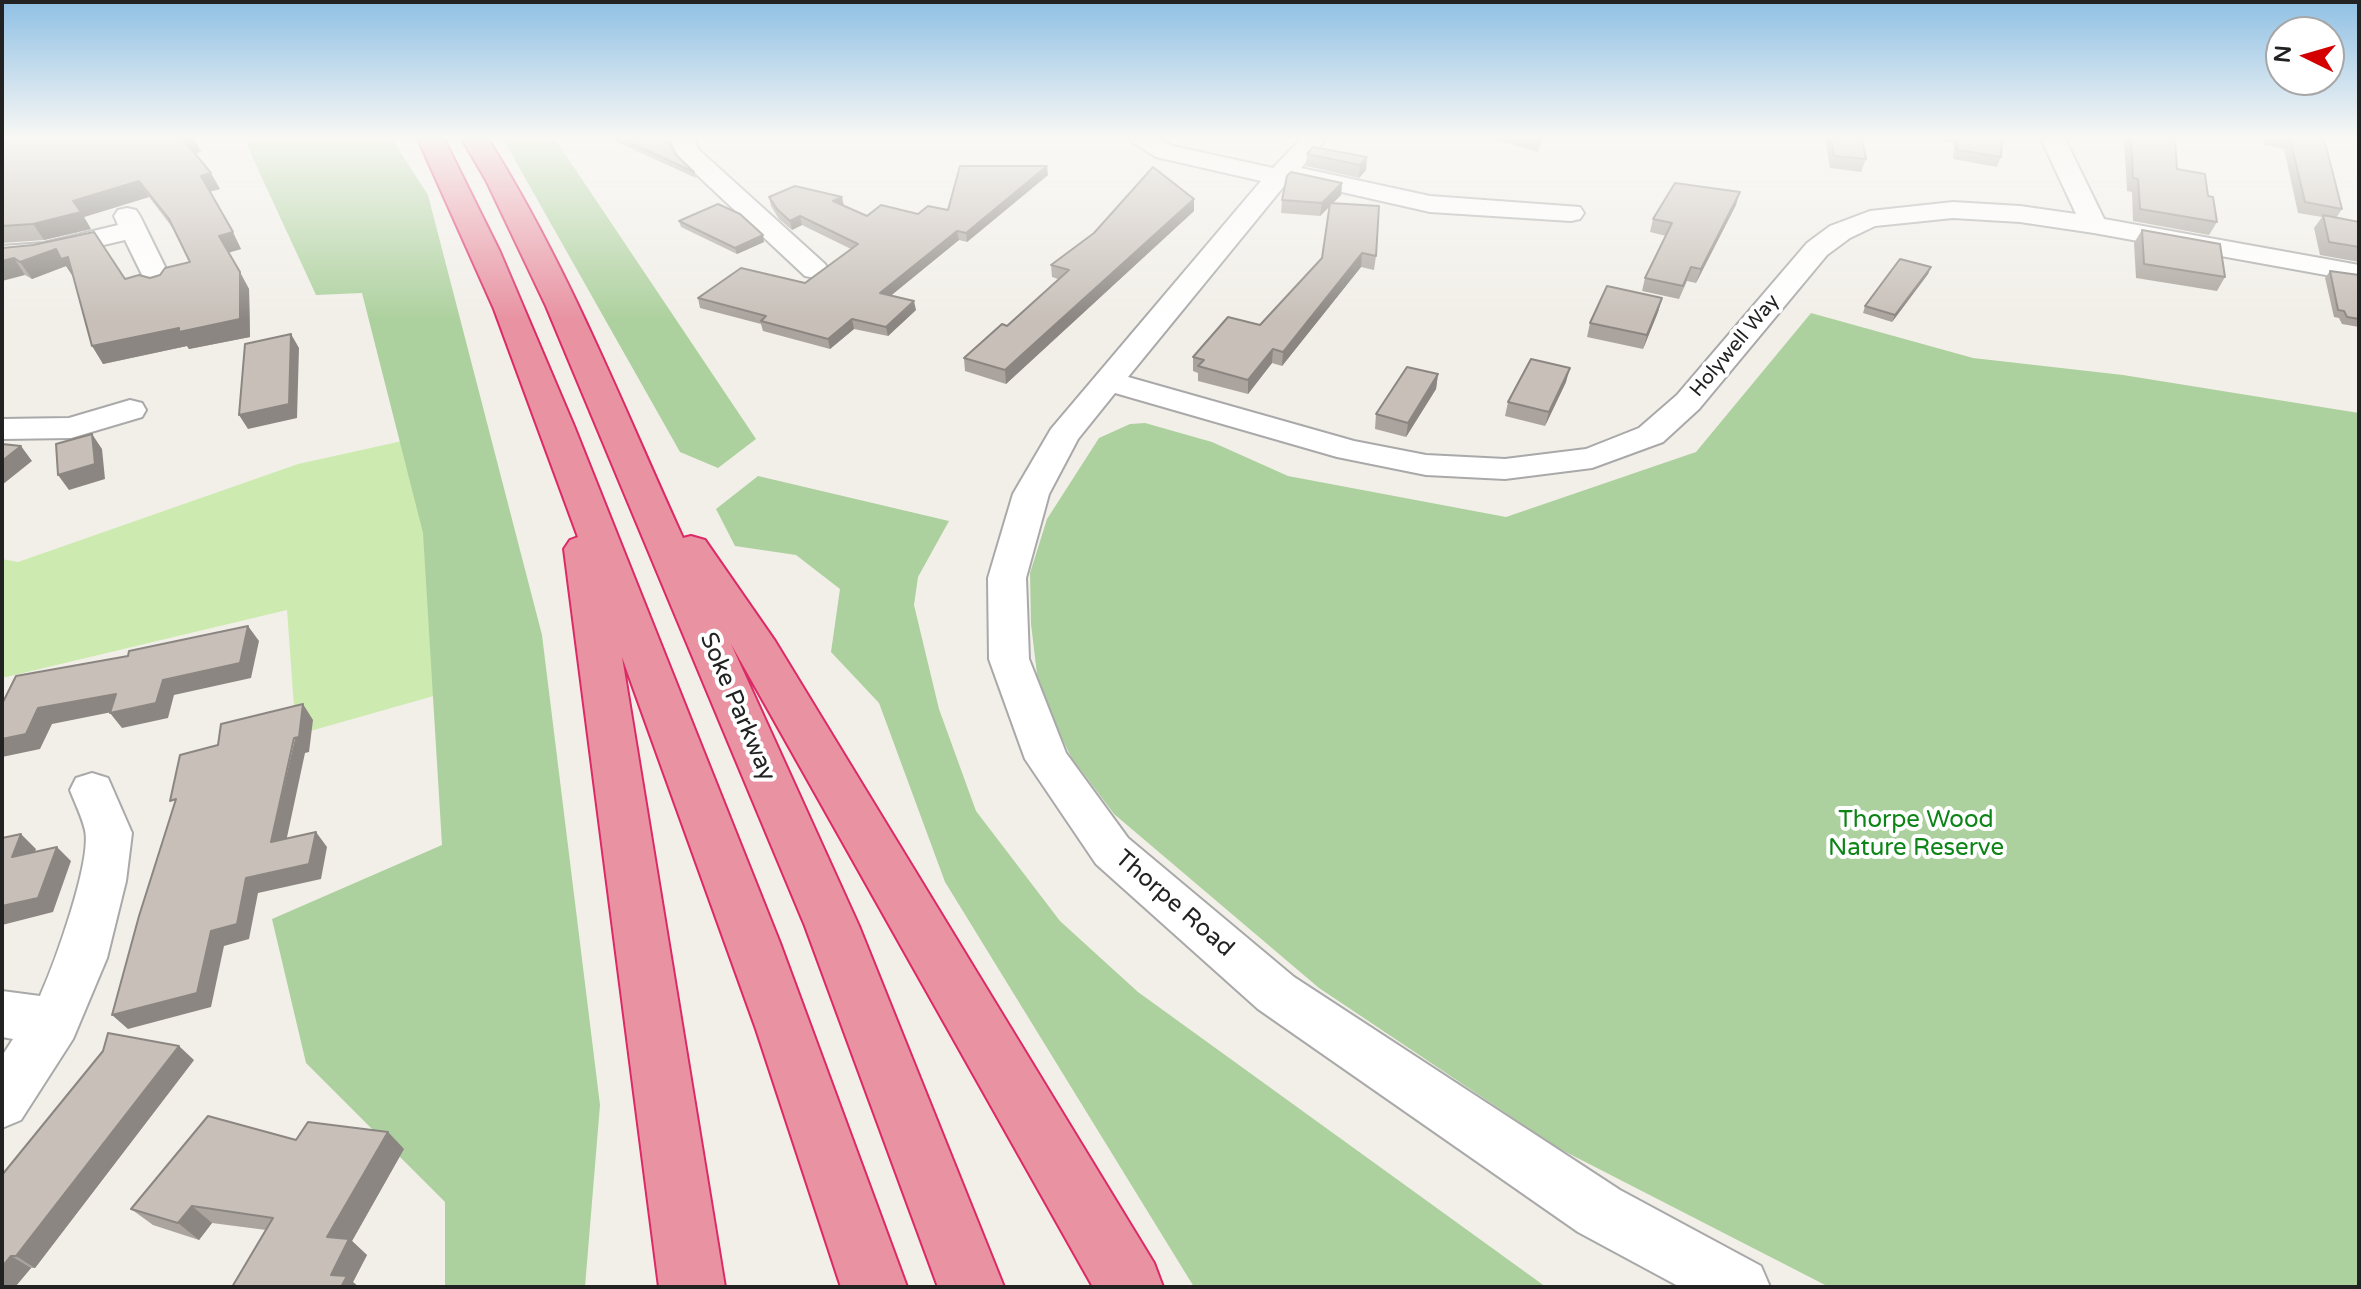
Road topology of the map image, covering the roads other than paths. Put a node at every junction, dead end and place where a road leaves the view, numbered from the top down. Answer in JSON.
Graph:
{"nodes":[{"id":1,"x":461,"y":199,"type":"edge"},
{"id":2,"x":509,"y":199,"type":"edge"},
{"id":3,"x":738,"y":199,"type":"edge"},
{"id":4,"x":1259,"y":199,"type":"edge"},
{"id":5,"x":1406,"y":199,"type":"edge"},
{"id":6,"x":2082,"y":199,"type":"edge"},
{"id":7,"x":1571,"y":213,"type":"dead end"},
{"id":8,"x":2094,"y":225,"type":"junction"},
{"id":9,"x":2,"y":254,"type":"edge"},
{"id":10,"x":815,"y":270,"type":"dead end"},
{"id":11,"x":2359,"y":273,"type":"edge"},
{"id":12,"x":159,"y":283,"type":"edge"},
{"id":13,"x":1108,"y":381,"type":"junction"},
{"id":14,"x":130,"y":410,"type":"dead end"},
{"id":15,"x":2,"y":429,"type":"edge"},
{"id":16,"x":626,"y":450,"type":"junction"},
{"id":17,"x":572,"y":470,"type":"junction"},
{"id":18,"x":92,"y":790,"type":"dead end"},
{"id":19,"x":2,"y":1014,"type":"edge"},
{"id":20,"x":55,"y":1022,"type":"junction"},
{"id":21,"x":2,"y":1102,"type":"edge"},
{"id":22,"x":692,"y":1287,"type":"edge"},
{"id":23,"x":874,"y":1287,"type":"edge"},
{"id":24,"x":971,"y":1287,"type":"edge"},
{"id":25,"x":1130,"y":1287,"type":"edge"},
{"id":26,"x":1740,"y":1287,"type":"edge"}],
"edges":[{"from":1,"to":17,"type":"highway"},
{"from":2,"to":16,"type":"highway","name":"Soke Parkway"},
{"from":3,"to":10,"type":"street"},
{"from":4,"to":13,"type":"street","name":"Thorpe Road"},
{"from":5,"to":7,"type":"street"},
{"from":6,"to":8,"type":"street"},
{"from":8,"to":11,"type":"street","name":"Holywell Way"},
{"from":8,"to":13,"type":"street","name":"Holywell Way"},
{"from":9,"to":12,"type":"street"},
{"from":13,"to":26,"type":"street","name":"Thorpe Road"},
{"from":14,"to":15,"type":"street"},
{"from":16,"to":24,"type":"highway","name":"Soke Parkway"},
{"from":16,"to":25,"type":"highway"},
{"from":17,"to":22,"type":"highway"},
{"from":17,"to":23,"type":"highway"},
{"from":18,"to":20,"type":"street"},
{"from":19,"to":20,"type":"street"},
{"from":20,"to":21,"type":"street"}]}
